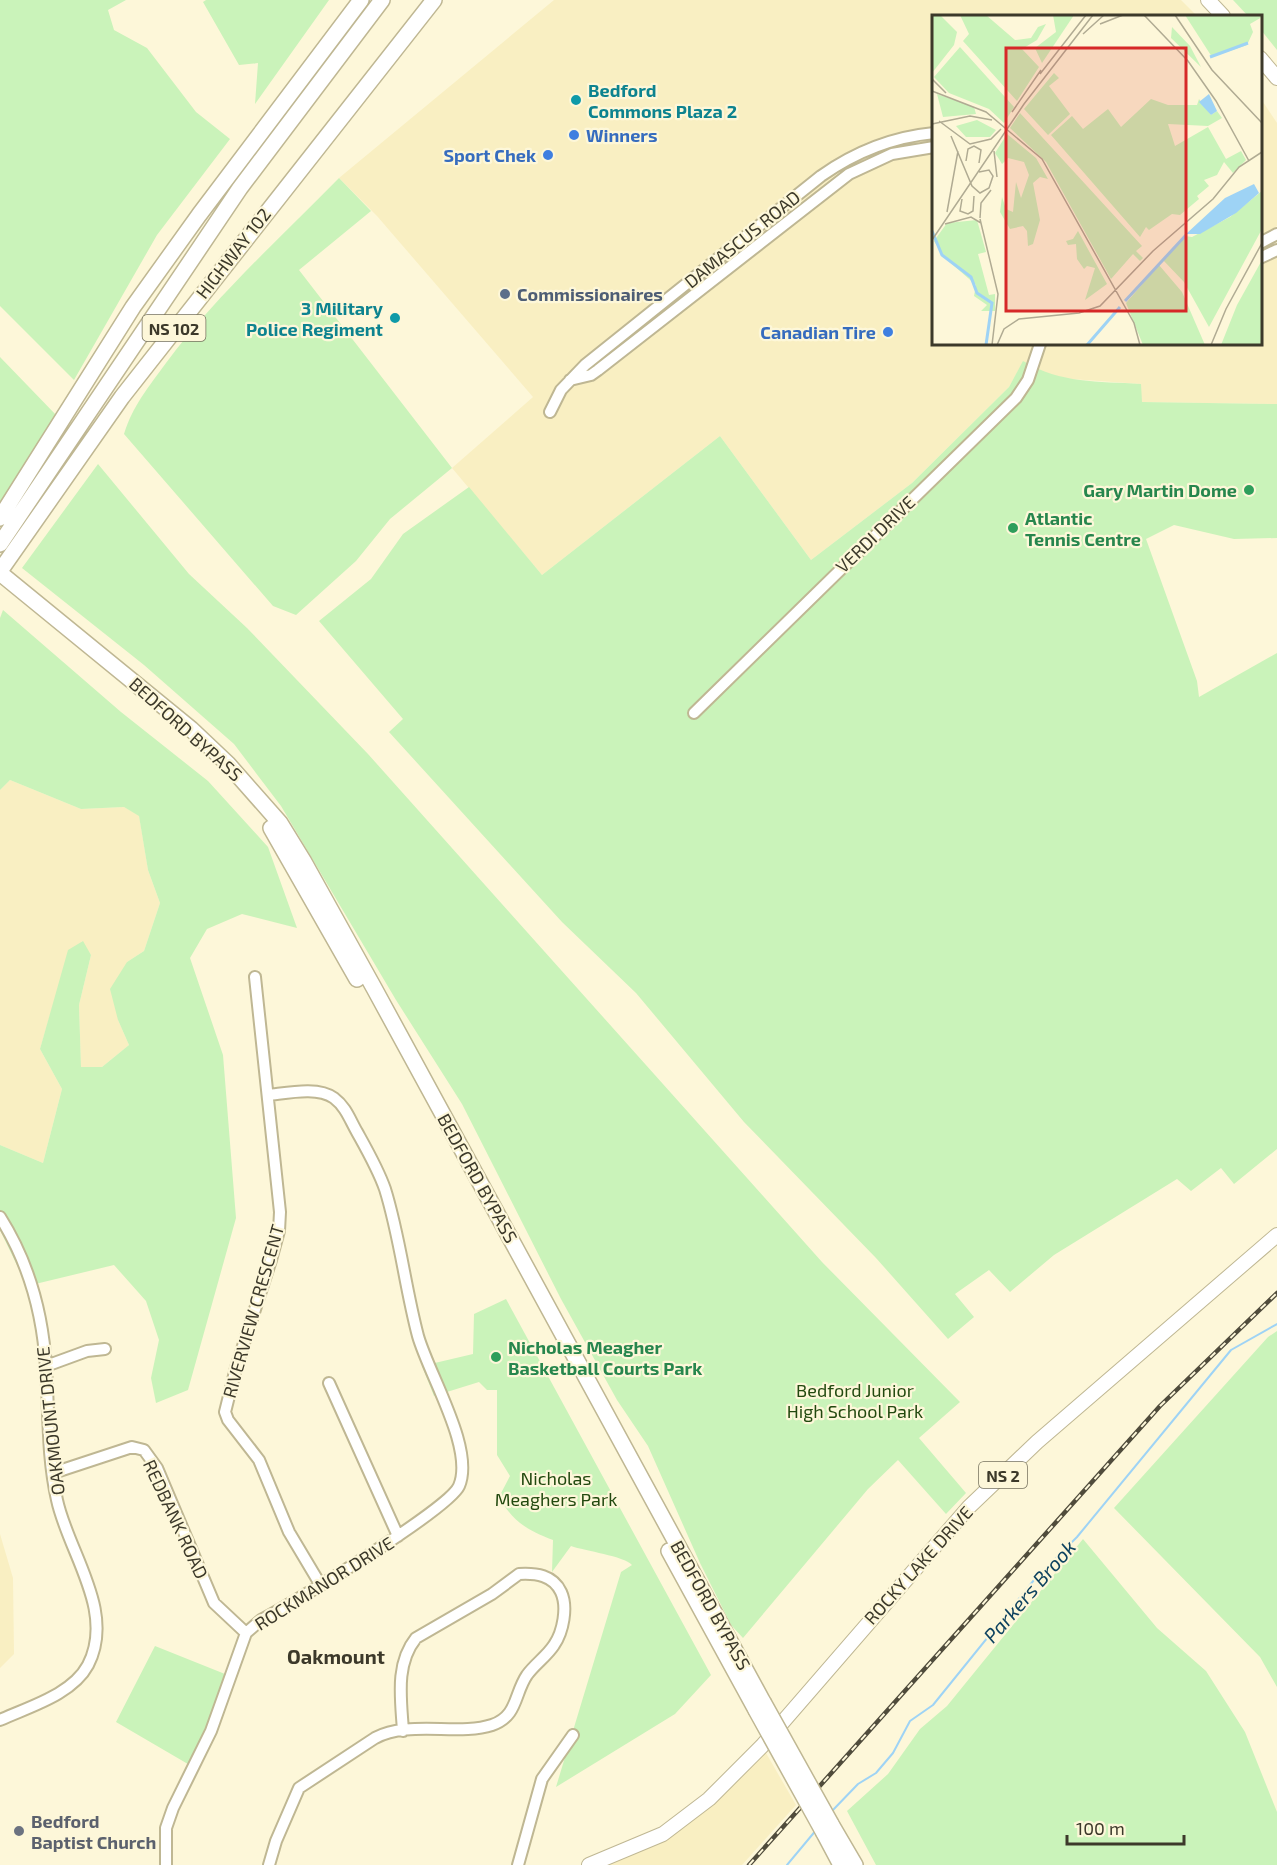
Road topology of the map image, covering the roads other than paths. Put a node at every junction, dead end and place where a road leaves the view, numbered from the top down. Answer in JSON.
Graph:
{"nodes":[{"id":1,"x":361,"y":0,"type":"edge"},
{"id":2,"x":382,"y":0,"type":"edge"},
{"id":3,"x":434,"y":0,"type":"edge"},
{"id":4,"x":447,"y":0,"type":"edge"},
{"id":5,"x":1208,"y":0,"type":"edge"},
{"id":6,"x":1222,"y":15,"type":"edge"},
{"id":7,"x":386,"y":61,"type":"junction"},
{"id":8,"x":1264,"y":62,"type":"edge"},
{"id":9,"x":1277,"y":78,"type":"edge"},
{"id":10,"x":1277,"y":85,"type":"edge"},
{"id":11,"x":932,"y":133,"type":"edge"},
{"id":12,"x":932,"y":147,"type":"edge"},
{"id":13,"x":238,"y":162,"type":"junction"},
{"id":14,"x":1277,"y":234,"type":"edge"},
{"id":15,"x":1262,"y":242,"type":"edge"},
{"id":16,"x":1277,"y":250,"type":"edge"},
{"id":17,"x":1262,"y":257,"type":"edge"},
{"id":18,"x":1040,"y":345,"type":"edge"},
{"id":19,"x":570,"y":380,"type":"junction"},
{"id":20,"x":550,"y":412,"type":"dead end"},
{"id":21,"x":49,"y":469,"type":"junction"},
{"id":22,"x":0,"y":518,"type":"edge"},
{"id":23,"x":0,"y":544,"type":"edge"},
{"id":24,"x":0,"y":572,"type":"edge"},
{"id":25,"x":0,"y":584,"type":"edge"},
{"id":26,"x":26,"y":600,"type":"junction"},
{"id":27,"x":694,"y":713,"type":"dead end"},
{"id":28,"x":255,"y":977,"type":"dead end"},
{"id":29,"x":268,"y":1095,"type":"junction"},
{"id":30,"x":0,"y":1217,"type":"edge"},
{"id":31,"x":1277,"y":1235,"type":"edge"},
{"id":32,"x":105,"y":1349,"type":"dead end"},
{"id":33,"x":46,"y":1366,"type":"junction"},
{"id":34,"x":329,"y":1383,"type":"dead end"},
{"id":35,"x":53,"y":1473,"type":"junction"},
{"id":36,"x":398,"y":1536,"type":"junction"},
{"id":37,"x":320,"y":1584,"type":"junction"},
{"id":38,"x":246,"y":1633,"type":"junction"},
{"id":39,"x":0,"y":1720,"type":"edge"},
{"id":40,"x":402,"y":1731,"type":"junction"},
{"id":41,"x":573,"y":1735,"type":"dead end"},
{"id":42,"x":828,"y":1828,"type":"junction"},
{"id":43,"x":166,"y":1865,"type":"edge"},
{"id":44,"x":269,"y":1865,"type":"edge"},
{"id":45,"x":518,"y":1865,"type":"edge"},
{"id":46,"x":589,"y":1865,"type":"edge"},
{"id":47,"x":841,"y":1865,"type":"edge"},
{"id":48,"x":855,"y":1865,"type":"edge"}],
"edges":[{"from":1,"to":13,"type":"highway"},
{"from":2,"to":21,"type":"highway","name":"HIGHWAY 102","number":"NS 102"},
{"from":3,"to":7,"type":"highway","name":"HIGHWAY 102","number":"NS 102"},
{"from":4,"to":7,"type":"highway"},
{"from":5,"to":6,"type":"main road"},
{"from":7,"to":24,"type":"highway","name":"HIGHWAY 102","number":"NS 102"},
{"from":8,"to":9,"type":"main road"},
{"from":8,"to":10,"type":"main road"},
{"from":11,"to":19,"type":"street","name":"DAMASCUS ROAD"},
{"from":12,"to":19,"type":"street","name":"DAMASCUS ROAD"},
{"from":13,"to":21,"type":"highway"},
{"from":13,"to":22,"type":"highway"},
{"from":14,"to":15,"type":"street"},
{"from":16,"to":17,"type":"street"},
{"from":18,"to":27,"type":"street","name":"VERDI DRIVE"},
{"from":19,"to":20,"type":"street","name":"DAMASCUS ROAD"},
{"from":21,"to":23,"type":"highway","name":"HIGHWAY 102","number":"NS 102"},
{"from":24,"to":26,"type":"highway","name":"BEDFORD BYPASS"},
{"from":25,"to":26,"type":"highway","name":"BEDFORD BYPASS"},
{"from":26,"to":42,"type":"highway","name":"BEDFORD BYPASS","bridge":true},
{"from":28,"to":29,"type":"street","name":"RIVERVIEW CRESCENT"},
{"from":29,"to":36,"type":"street","name":"ROCKMANOR DRIVE"},
{"from":29,"to":37,"type":"street","name":"RIVERVIEW CRESCENT"},
{"from":30,"to":33,"type":"street","name":"OAKMOUNT DRIVE"},
{"from":31,"to":46,"type":"main road","name":"ROCKY LAKE DRIVE","number":"NS 2"},
{"from":32,"to":33,"type":"street"},
{"from":33,"to":35,"type":"street","name":"OAKMOUNT DRIVE"},
{"from":34,"to":36,"type":"street"},
{"from":35,"to":38,"type":"street","name":"REDBANK ROAD"},
{"from":35,"to":39,"type":"street","name":"OAKMOUNT DRIVE"},
{"from":36,"to":37,"type":"street","name":"ROCKMANOR DRIVE"},
{"from":37,"to":38,"type":"street","name":"ROCKMANOR DRIVE"},
{"from":38,"to":43,"type":"street","name":"ROCKMANOR DRIVE"},
{"from":40,"to":40,"type":"street"},
{"from":40,"to":44,"type":"street"},
{"from":41,"to":45,"type":"street"},
{"from":42,"to":47,"type":"highway","name":"BEDFORD BYPASS"},
{"from":42,"to":48,"type":"highway","name":"BEDFORD BYPASS"}]}
